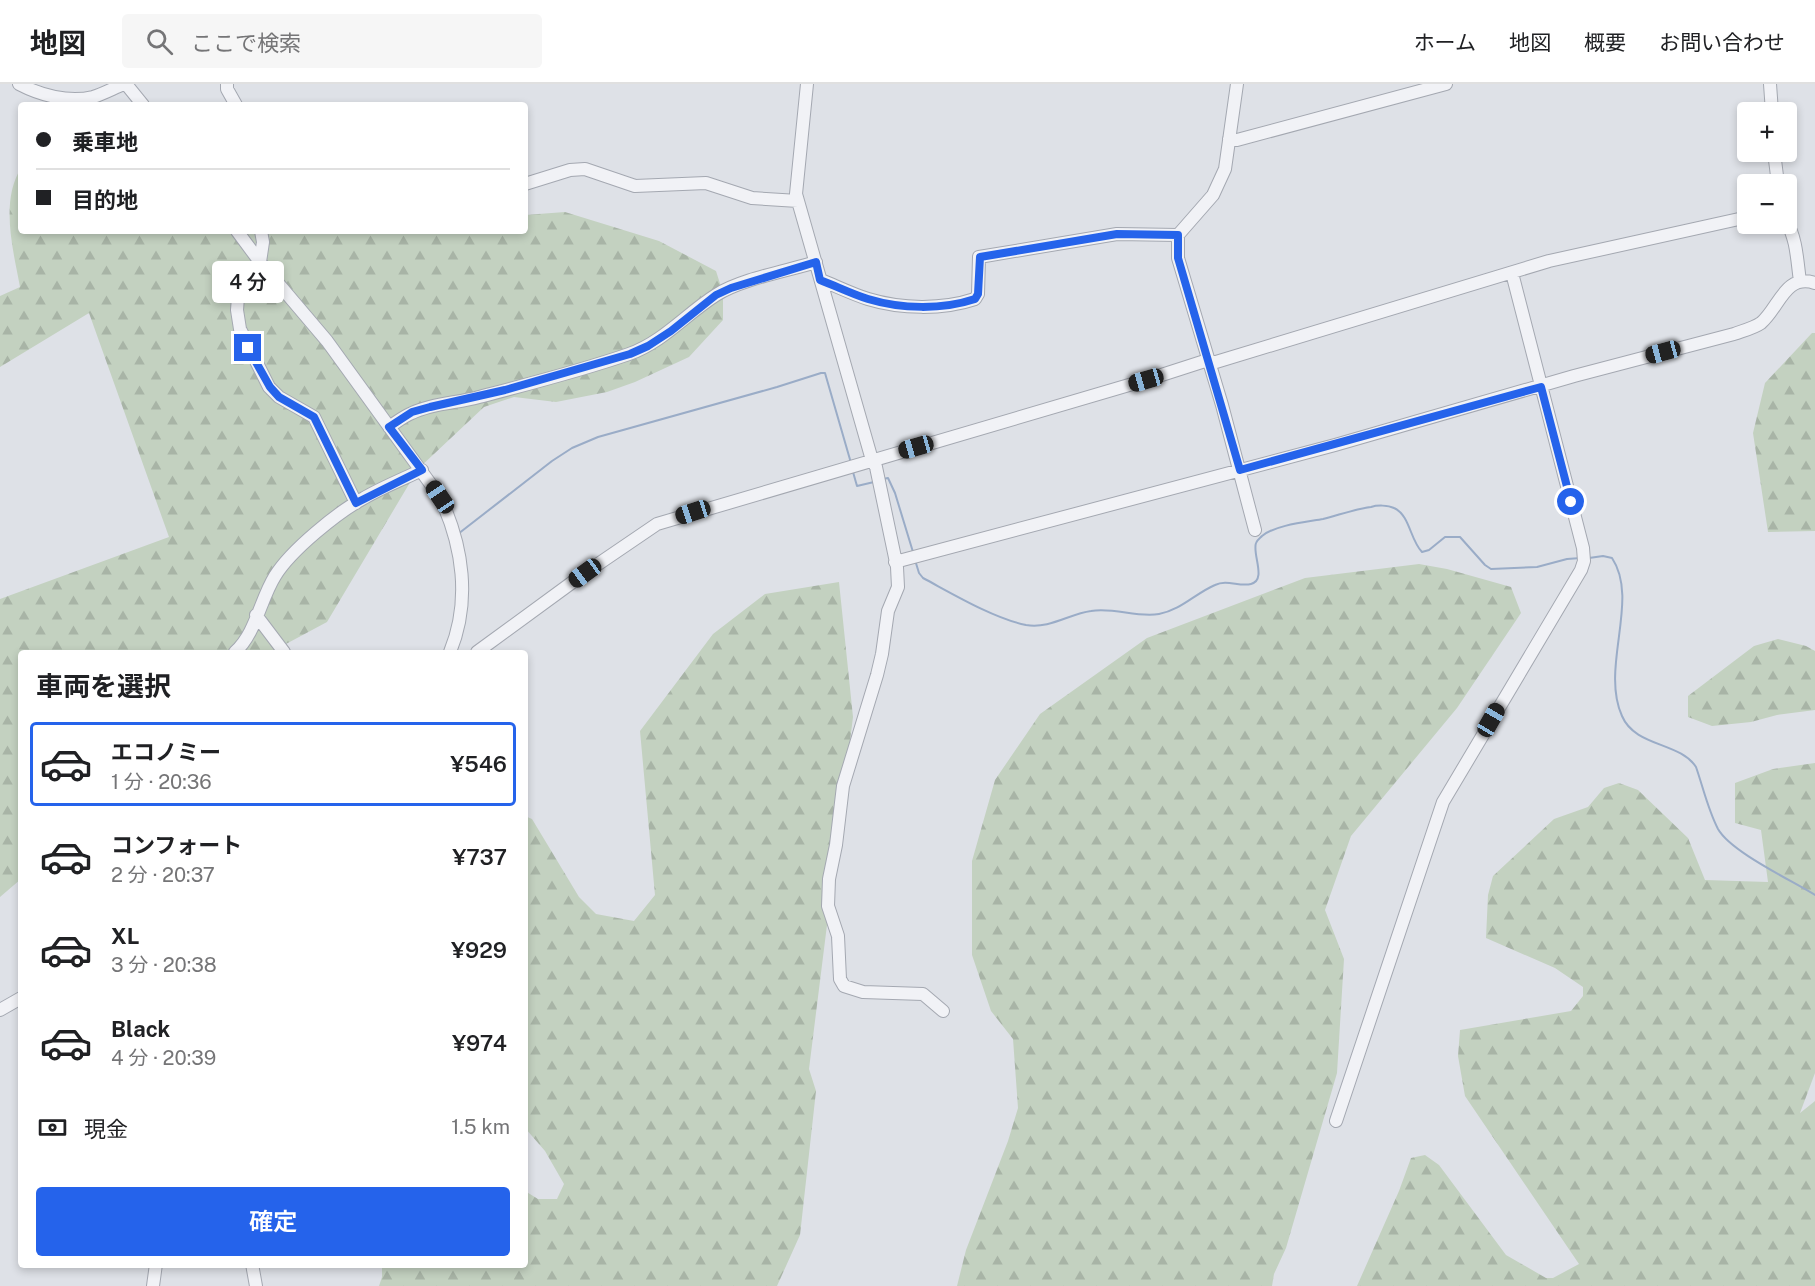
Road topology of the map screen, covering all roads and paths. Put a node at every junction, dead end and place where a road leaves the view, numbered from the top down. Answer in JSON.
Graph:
{"nodes":[{"id":1,"x":19,"y":84,"type":"edge"},
{"id":2,"x":125,"y":84,"type":"edge"},
{"id":3,"x":227,"y":84,"type":"edge"},
{"id":4,"x":807,"y":84,"type":"edge"},
{"id":5,"x":1237,"y":84,"type":"edge"},
{"id":6,"x":1446,"y":84,"type":"edge"},
{"id":7,"x":1770,"y":84,"type":"edge"},
{"id":8,"x":140,"y":102,"type":"edge"},
{"id":9,"x":234,"y":102,"type":"edge"},
{"id":10,"x":1771,"y":102,"type":"edge"},
{"id":11,"x":1229,"y":140,"type":"junction"},
{"id":12,"x":528,"y":183,"type":"edge"},
{"id":13,"x":798,"y":201,"type":"junction"},
{"id":14,"x":1737,"y":219,"type":"edge"},
{"id":15,"x":239,"y":234,"type":"edge"},
{"id":16,"x":262,"y":234,"type":"edge"},
{"id":17,"x":1792,"y":234,"type":"edge"},
{"id":18,"x":1178,"y":235,"type":"junction"},
{"id":19,"x":260,"y":262,"type":"junction"},
{"id":20,"x":816,"y":262,"type":"junction"},
{"id":21,"x":1512,"y":273,"type":"junction"},
{"id":22,"x":820,"y":280,"type":"junction"},
{"id":23,"x":1800,"y":281,"type":"junction"},
{"id":24,"x":1815,"y":283,"type":"edge"},
{"id":25,"x":1208,"y":360,"type":"junction"},
{"id":26,"x":1541,"y":387,"type":"junction"},
{"id":27,"x":389,"y":427,"type":"junction"},
{"id":28,"x":872,"y":460,"type":"junction"},
{"id":29,"x":422,"y":470,"type":"junction"},
{"id":30,"x":1240,"y":470,"type":"junction"},
{"id":31,"x":356,"y":503,"type":"junction"},
{"id":32,"x":1256,"y":530,"type":"dead end"},
{"id":33,"x":895,"y":562,"type":"junction"},
{"id":34,"x":256,"y":615,"type":"junction"},
{"id":35,"x":237,"y":650,"type":"edge"},
{"id":36,"x":282,"y":650,"type":"edge"},
{"id":37,"x":450,"y":650,"type":"edge"},
{"id":38,"x":480,"y":650,"type":"edge"},
{"id":39,"x":18,"y":1000,"type":"edge"},
{"id":40,"x":0,"y":1010,"type":"edge"},
{"id":41,"x":943,"y":1011,"type":"dead end"},
{"id":42,"x":1336,"y":1120,"type":"dead end"},
{"id":43,"x":155,"y":1268,"type":"edge"},
{"id":44,"x":253,"y":1268,"type":"edge"},
{"id":45,"x":153,"y":1286,"type":"edge"},
{"id":46,"x":256,"y":1286,"type":"edge"}],
"edges":[{"from":1,"to":2,"type":"street"},
{"from":2,"to":8,"type":"street"},
{"from":3,"to":9,"type":"street"},
{"from":4,"to":13,"type":"street"},
{"from":5,"to":11,"type":"street"},
{"from":6,"to":11,"type":"street"},
{"from":7,"to":10,"type":"street"},
{"from":11,"to":18,"type":"street"},
{"from":12,"to":13,"type":"street"},
{"from":13,"to":20,"type":"street"},
{"from":14,"to":21,"type":"street"},
{"from":15,"to":19,"type":"street"},
{"from":16,"to":19,"type":"street"},
{"from":17,"to":23,"type":"street"},
{"from":18,"to":22,"type":"street"},
{"from":18,"to":25,"type":"street"},
{"from":19,"to":27,"type":"street"},
{"from":19,"to":31,"type":"street"},
{"from":20,"to":22,"type":"street"},
{"from":20,"to":27,"type":"street"},
{"from":21,"to":25,"type":"street"},
{"from":21,"to":26,"type":"street"},
{"from":22,"to":28,"type":"street"},
{"from":23,"to":24,"type":"street"},
{"from":23,"to":26,"type":"street"},
{"from":25,"to":28,"type":"street"},
{"from":25,"to":30,"type":"street"},
{"from":26,"to":30,"type":"street"},
{"from":26,"to":42,"type":"street"},
{"from":27,"to":29,"type":"street"},
{"from":28,"to":33,"type":"street"},
{"from":28,"to":38,"type":"street"},
{"from":29,"to":31,"type":"street"},
{"from":29,"to":37,"type":"street"},
{"from":30,"to":32,"type":"street"},
{"from":30,"to":33,"type":"street"},
{"from":31,"to":34,"type":"street"},
{"from":33,"to":41,"type":"street"},
{"from":34,"to":35,"type":"street"},
{"from":34,"to":36,"type":"street"},
{"from":39,"to":40,"type":"street"},
{"from":43,"to":45,"type":"street"},
{"from":44,"to":46,"type":"street"}]}
